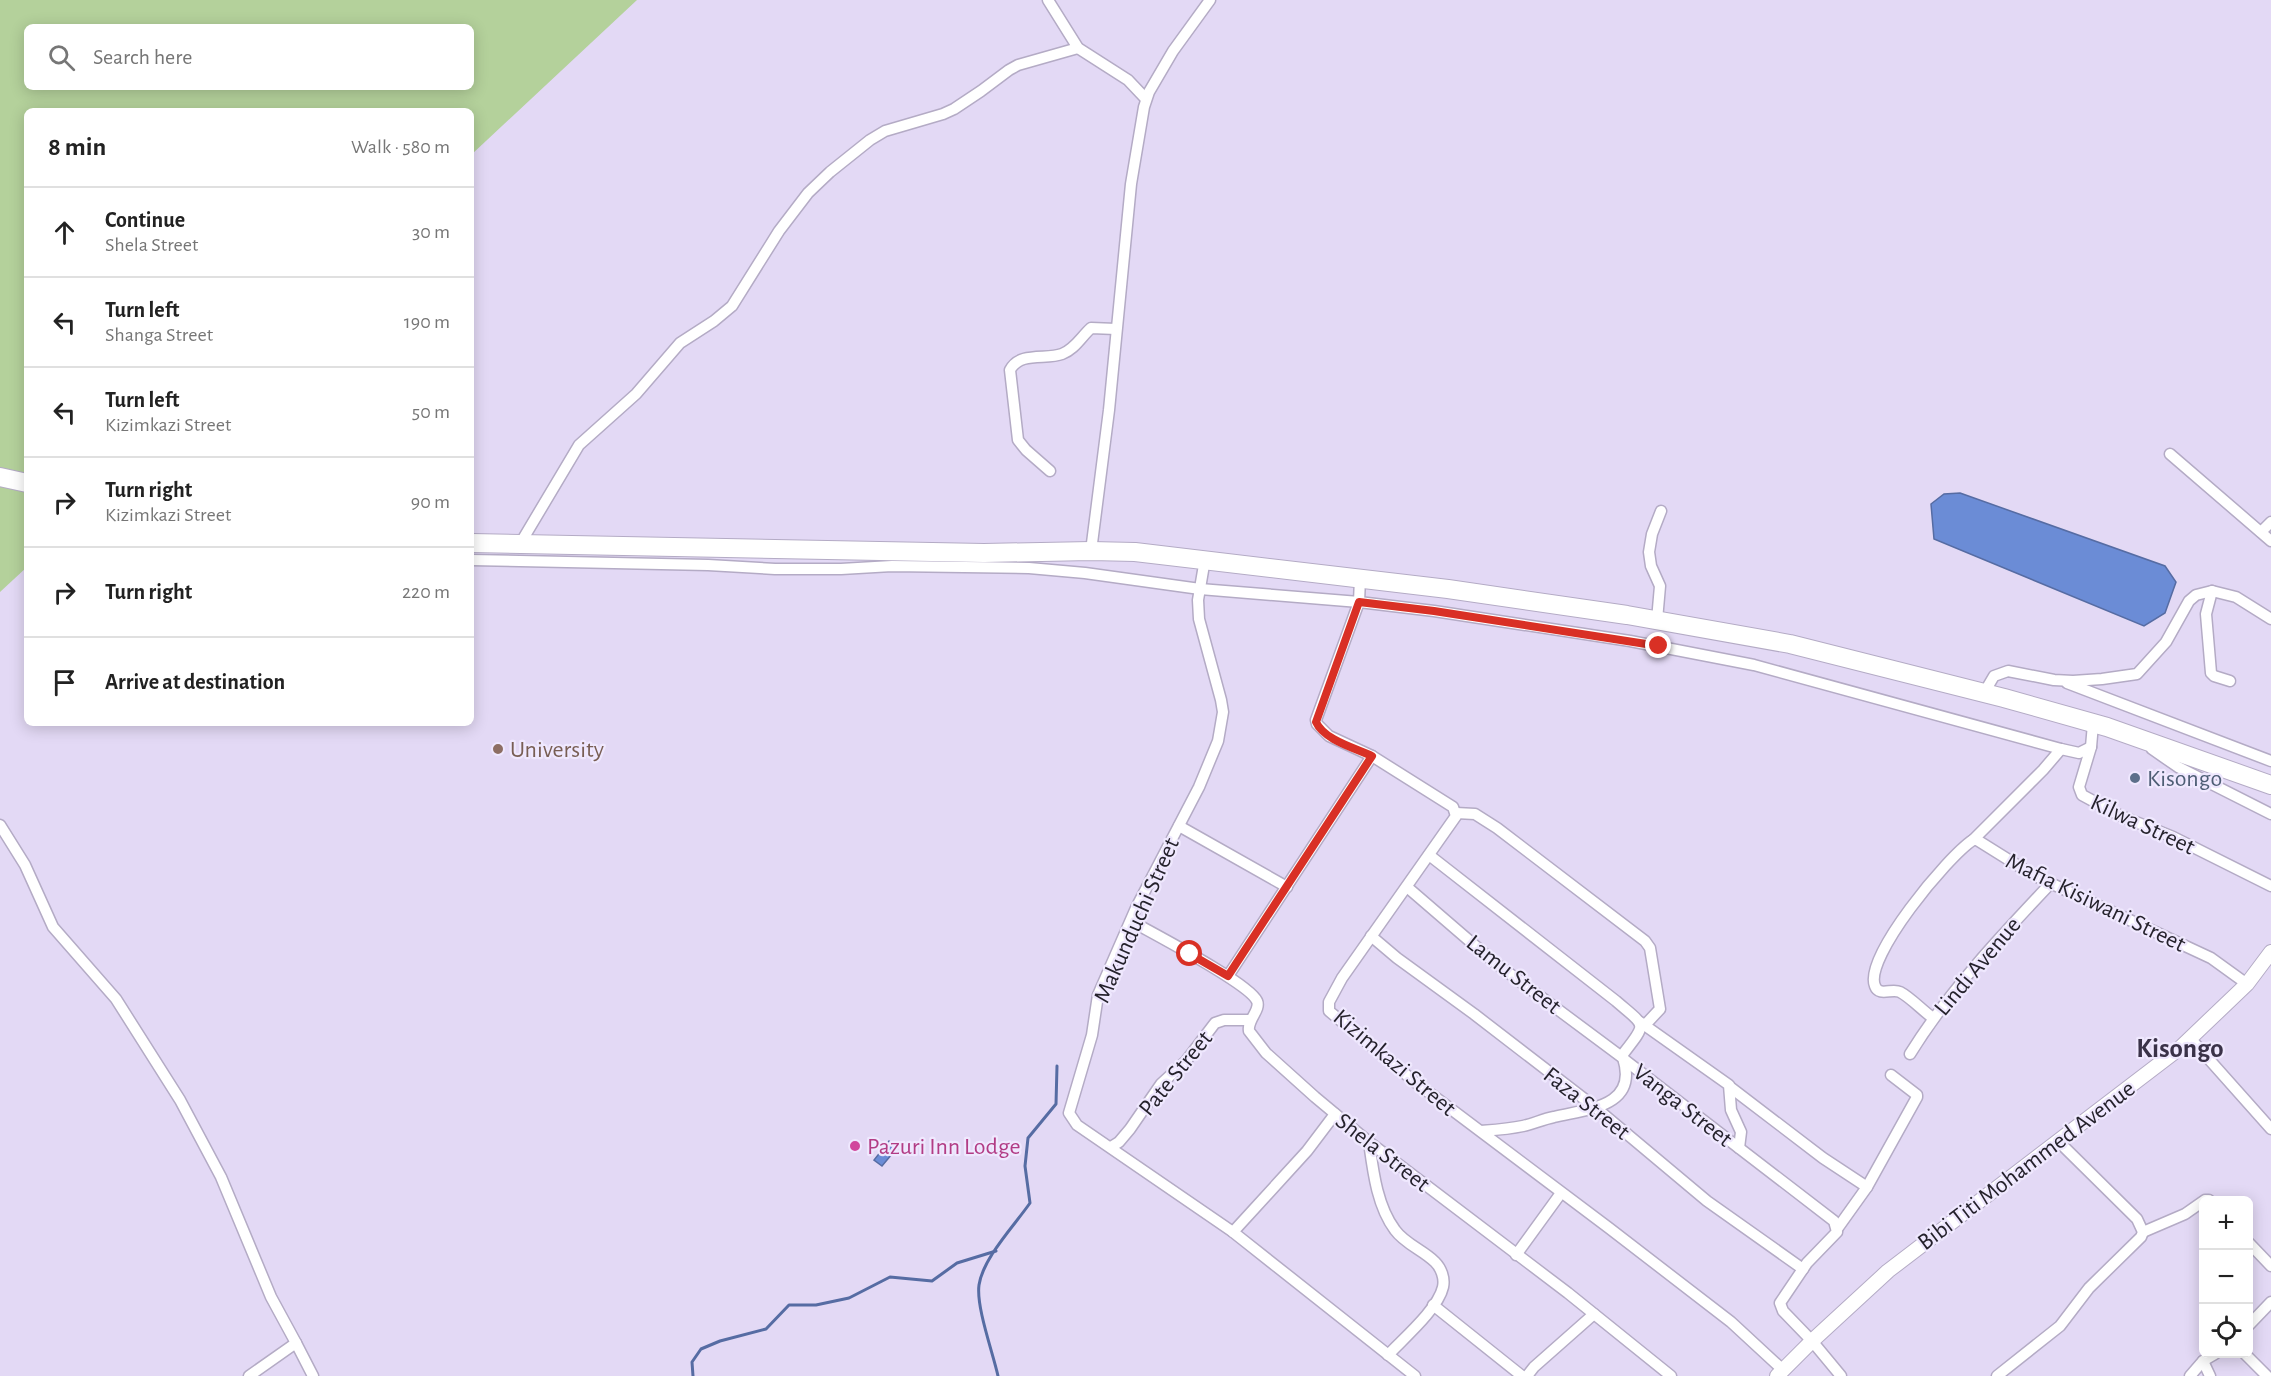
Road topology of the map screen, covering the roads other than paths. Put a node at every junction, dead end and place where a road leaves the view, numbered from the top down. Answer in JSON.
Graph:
{"nodes":[{"id":1,"x":1048,"y":0,"type":"edge"},
{"id":2,"x":1210,"y":0,"type":"edge"},
{"id":3,"x":1078,"y":48,"type":"junction"},
{"id":4,"x":1146,"y":99,"type":"junction"},
{"id":5,"x":1116,"y":329,"type":"junction"},
{"id":6,"x":2170,"y":454,"type":"dead end"},
{"id":7,"x":1050,"y":471,"type":"dead end"},
{"id":8,"x":0,"y":477,"type":"edge"},
{"id":9,"x":24,"y":482,"type":"edge"},
{"id":10,"x":1661,"y":511,"type":"dead end"},
{"id":11,"x":2271,"y":522,"type":"edge"},
{"id":12,"x":2261,"y":532,"type":"junction"},
{"id":13,"x":2271,"y":541,"type":"edge"},
{"id":14,"x":474,"y":543,"type":"edge"},
{"id":15,"x":520,"y":544,"type":"junction"},
{"id":16,"x":1091,"y":551,"type":"junction"},
{"id":17,"x":474,"y":560,"type":"edge"},
{"id":18,"x":1205,"y":560,"type":"junction"},
{"id":19,"x":1360,"y":578,"type":"junction"},
{"id":20,"x":1200,"y":589,"type":"junction"},
{"id":21,"x":2212,"y":591,"type":"junction"},
{"id":22,"x":1359,"y":602,"type":"junction"},
{"id":23,"x":2271,"y":619,"type":"edge"},
{"id":24,"x":1657,"y":620,"type":"junction"},
{"id":25,"x":2060,"y":680,"type":"junction"},
{"id":26,"x":2230,"y":681,"type":"dead end"},
{"id":27,"x":1984,"y":693,"type":"junction"},
{"id":28,"x":2093,"y":724,"type":"junction"},
{"id":29,"x":2129,"y":734,"type":"junction"},
{"id":30,"x":2091,"y":747,"type":"junction"},
{"id":31,"x":2061,"y":749,"type":"junction"},
{"id":32,"x":1372,"y":756,"type":"junction"},
{"id":33,"x":2271,"y":761,"type":"edge"},
{"id":34,"x":2271,"y":785,"type":"edge"},
{"id":35,"x":1456,"y":813,"type":"junction"},
{"id":36,"x":2271,"y":814,"type":"edge"},
{"id":37,"x":0,"y":825,"type":"edge"},
{"id":38,"x":1179,"y":826,"type":"junction"},
{"id":39,"x":1973,"y":840,"type":"junction"},
{"id":40,"x":1429,"y":855,"type":"junction"},
{"id":41,"x":2051,"y":884,"type":"junction"},
{"id":42,"x":2271,"y":886,"type":"edge"},
{"id":43,"x":1287,"y":887,"type":"junction"},
{"id":44,"x":1407,"y":887,"type":"junction"},
{"id":45,"x":1131,"y":921,"type":"junction"},
{"id":46,"x":1371,"y":936,"type":"junction"},
{"id":47,"x":2271,"y":952,"type":"edge"},
{"id":48,"x":1228,"y":976,"type":"junction"},
{"id":49,"x":2247,"y":984,"type":"junction"},
{"id":50,"x":1933,"y":1018,"type":"junction"},
{"id":51,"x":1249,"y":1020,"type":"junction"},
{"id":52,"x":1643,"y":1024,"type":"junction"},
{"id":53,"x":2190,"y":1038,"type":"junction"},
{"id":54,"x":1910,"y":1054,"type":"dead end"},
{"id":55,"x":1623,"y":1058,"type":"junction"},
{"id":56,"x":1891,"y":1075,"type":"dead end"},
{"id":57,"x":1730,"y":1087,"type":"junction"},
{"id":58,"x":1596,"y":1108,"type":"junction"},
{"id":59,"x":1335,"y":1114,"type":"junction"},
{"id":60,"x":2271,"y":1129,"type":"edge"},
{"id":61,"x":1480,"y":1131,"type":"junction"},
{"id":62,"x":2058,"y":1141,"type":"junction"},
{"id":63,"x":1369,"y":1142,"type":"junction"},
{"id":64,"x":1111,"y":1147,"type":"junction"},
{"id":65,"x":1739,"y":1148,"type":"junction"},
{"id":66,"x":1867,"y":1187,"type":"junction"},
{"id":67,"x":1561,"y":1193,"type":"junction"},
{"id":68,"x":2199,"y":1204,"type":"edge"},
{"id":69,"x":1837,"y":1229,"type":"junction"},
{"id":70,"x":1233,"y":1232,"type":"junction"},
{"id":71,"x":2143,"y":1232,"type":"junction"},
{"id":72,"x":2253,"y":1247,"type":"edge"},
{"id":73,"x":1516,"y":1254,"type":"junction"},
{"id":74,"x":2271,"y":1266,"type":"edge"},
{"id":75,"x":1803,"y":1269,"type":"junction"},
{"id":76,"x":2271,"y":1302,"type":"edge"},
{"id":77,"x":1433,"y":1305,"type":"junction"},
{"id":78,"x":1594,"y":1314,"type":"junction"},
{"id":79,"x":2253,"y":1321,"type":"edge"},
{"id":80,"x":1812,"y":1341,"type":"junction"},
{"id":81,"x":296,"y":1343,"type":"junction"},
{"id":82,"x":1388,"y":1355,"type":"junction"},
{"id":83,"x":2208,"y":1358,"type":"edge"},
{"id":84,"x":2250,"y":1358,"type":"edge"},
{"id":85,"x":2203,"y":1361,"type":"junction"},
{"id":86,"x":1780,"y":1373,"type":"edge"},
{"id":87,"x":249,"y":1376,"type":"edge"},
{"id":88,"x":314,"y":1376,"type":"edge"},
{"id":89,"x":1415,"y":1376,"type":"edge"},
{"id":90,"x":1522,"y":1376,"type":"edge"},
{"id":91,"x":1527,"y":1376,"type":"edge"},
{"id":92,"x":1671,"y":1376,"type":"edge"},
{"id":93,"x":1841,"y":1376,"type":"edge"},
{"id":94,"x":1997,"y":1376,"type":"edge"},
{"id":95,"x":2190,"y":1376,"type":"edge"},
{"id":96,"x":2210,"y":1376,"type":"edge"},
{"id":97,"x":2267,"y":1376,"type":"edge"}],
"edges":[{"from":1,"to":3,"type":"street"},
{"from":2,"to":4,"type":"street"},
{"from":3,"to":4,"type":"street"},
{"from":3,"to":15,"type":"street"},
{"from":4,"to":5,"type":"street"},
{"from":5,"to":7,"type":"street"},
{"from":5,"to":16,"type":"street"},
{"from":6,"to":12,"type":"street"},
{"from":8,"to":9,"type":"highway"},
{"from":10,"to":24,"type":"street"},
{"from":11,"to":12,"type":"street"},
{"from":12,"to":13,"type":"street"},
{"from":14,"to":15,"type":"highway"},
{"from":15,"to":16,"type":"highway"},
{"from":16,"to":18,"type":"highway"},
{"from":17,"to":20,"type":"street"},
{"from":18,"to":19,"type":"highway"},
{"from":18,"to":20,"type":"street","name":"Makunduchi Street"},
{"from":19,"to":22,"type":"street"},
{"from":19,"to":24,"type":"highway"},
{"from":20,"to":22,"type":"street"},
{"from":20,"to":38,"type":"street","name":"Makunduchi Street"},
{"from":21,"to":23,"type":"street"},
{"from":21,"to":25,"type":"street"},
{"from":21,"to":26,"type":"street"},
{"from":22,"to":31,"type":"street"},
{"from":22,"to":32,"type":"street"},
{"from":24,"to":27,"type":"highway"},
{"from":25,"to":27,"type":"street"},
{"from":25,"to":33,"type":"street"},
{"from":27,"to":28,"type":"highway"},
{"from":28,"to":29,"type":"highway"},
{"from":28,"to":30,"type":"street","name":"Kilwa Street"},
{"from":29,"to":34,"type":"highway"},
{"from":29,"to":36,"type":"street"},
{"from":30,"to":31,"type":"street"},
{"from":30,"to":42,"type":"street","name":"Kilwa Street"},
{"from":31,"to":39,"type":"street"},
{"from":32,"to":35,"type":"street"},
{"from":32,"to":43,"type":"street"},
{"from":35,"to":40,"type":"street","name":"Kizimkazi Street"},
{"from":35,"to":52,"type":"street"},
{"from":37,"to":81,"type":"street"},
{"from":38,"to":43,"type":"street"},
{"from":38,"to":45,"type":"street","name":"Makunduchi Street"},
{"from":39,"to":41,"type":"street","name":"Mafia Kisiwani Street"},
{"from":39,"to":50,"type":"street"},
{"from":40,"to":44,"type":"street","name":"Kizimkazi Street"},
{"from":40,"to":52,"type":"street","name":"Vanga Street"},
{"from":41,"to":49,"type":"street","name":"Mafia Kisiwani Street"},
{"from":41,"to":50,"type":"street","name":"Lindi Avenue"},
{"from":43,"to":48,"type":"street"},
{"from":44,"to":46,"type":"street","name":"Kizimkazi Street"},
{"from":44,"to":55,"type":"street","name":"Lamu Street"},
{"from":45,"to":48,"type":"street"},
{"from":45,"to":64,"type":"street","name":"Makunduchi Street"},
{"from":46,"to":58,"type":"street","name":"Faza Street"},
{"from":46,"to":61,"type":"street","name":"Kizimkazi Street"},
{"from":47,"to":49,"type":"street","name":"Bibi Titi Mohammed Avenue"},
{"from":48,"to":51,"type":"street"},
{"from":49,"to":53,"type":"street","name":"Bibi Titi Mohammed Avenue"},
{"from":50,"to":54,"type":"street","name":"Lindi Avenue"},
{"from":51,"to":59,"type":"street","name":"Shela Street"},
{"from":51,"to":64,"type":"street","name":"Pate Street"},
{"from":52,"to":55,"type":"street","name":"Vanga Street"},
{"from":52,"to":57,"type":"street"},
{"from":53,"to":60,"type":"street"},
{"from":53,"to":62,"type":"street","name":"Bibi Titi Mohammed Avenue"},
{"from":55,"to":58,"type":"street"},
{"from":55,"to":65,"type":"street","name":"Vanga Street"},
{"from":56,"to":66,"type":"street"},
{"from":57,"to":65,"type":"street"},
{"from":57,"to":66,"type":"street"},
{"from":58,"to":61,"type":"street"},
{"from":58,"to":75,"type":"street","name":"Faza Street"},
{"from":59,"to":63,"type":"street","name":"Shela Street"},
{"from":59,"to":70,"type":"street"},
{"from":61,"to":67,"type":"street","name":"Kizimkazi Street"},
{"from":62,"to":71,"type":"street"},
{"from":62,"to":80,"type":"street","name":"Bibi Titi Mohammed Avenue"},
{"from":63,"to":73,"type":"street","name":"Shela Street"},
{"from":63,"to":77,"type":"street"},
{"from":64,"to":70,"type":"street","name":"Makunduchi Street"},
{"from":65,"to":69,"type":"street","name":"Vanga Street"},
{"from":66,"to":69,"type":"street"},
{"from":67,"to":73,"type":"street"},
{"from":67,"to":86,"type":"street","name":"Kizimkazi Street"},
{"from":68,"to":71,"type":"street"},
{"from":69,"to":75,"type":"street"},
{"from":70,"to":82,"type":"street","name":"Makunduchi Street"},
{"from":71,"to":94,"type":"street"},
{"from":72,"to":74,"type":"street"},
{"from":73,"to":78,"type":"street","name":"Shela Street"},
{"from":75,"to":80,"type":"street"},
{"from":76,"to":79,"type":"street"},
{"from":77,"to":82,"type":"street"},
{"from":77,"to":90,"type":"street"},
{"from":78,"to":91,"type":"street"},
{"from":78,"to":92,"type":"street","name":"Shela Street"},
{"from":80,"to":86,"type":"street","name":"Bibi Titi Mohammed Avenue"},
{"from":80,"to":93,"type":"street"},
{"from":81,"to":87,"type":"street"},
{"from":81,"to":88,"type":"street"},
{"from":82,"to":89,"type":"street","name":"Makunduchi Street"},
{"from":83,"to":85,"type":"street"},
{"from":84,"to":97,"type":"street"},
{"from":85,"to":95,"type":"street"},
{"from":85,"to":96,"type":"street"}]}
